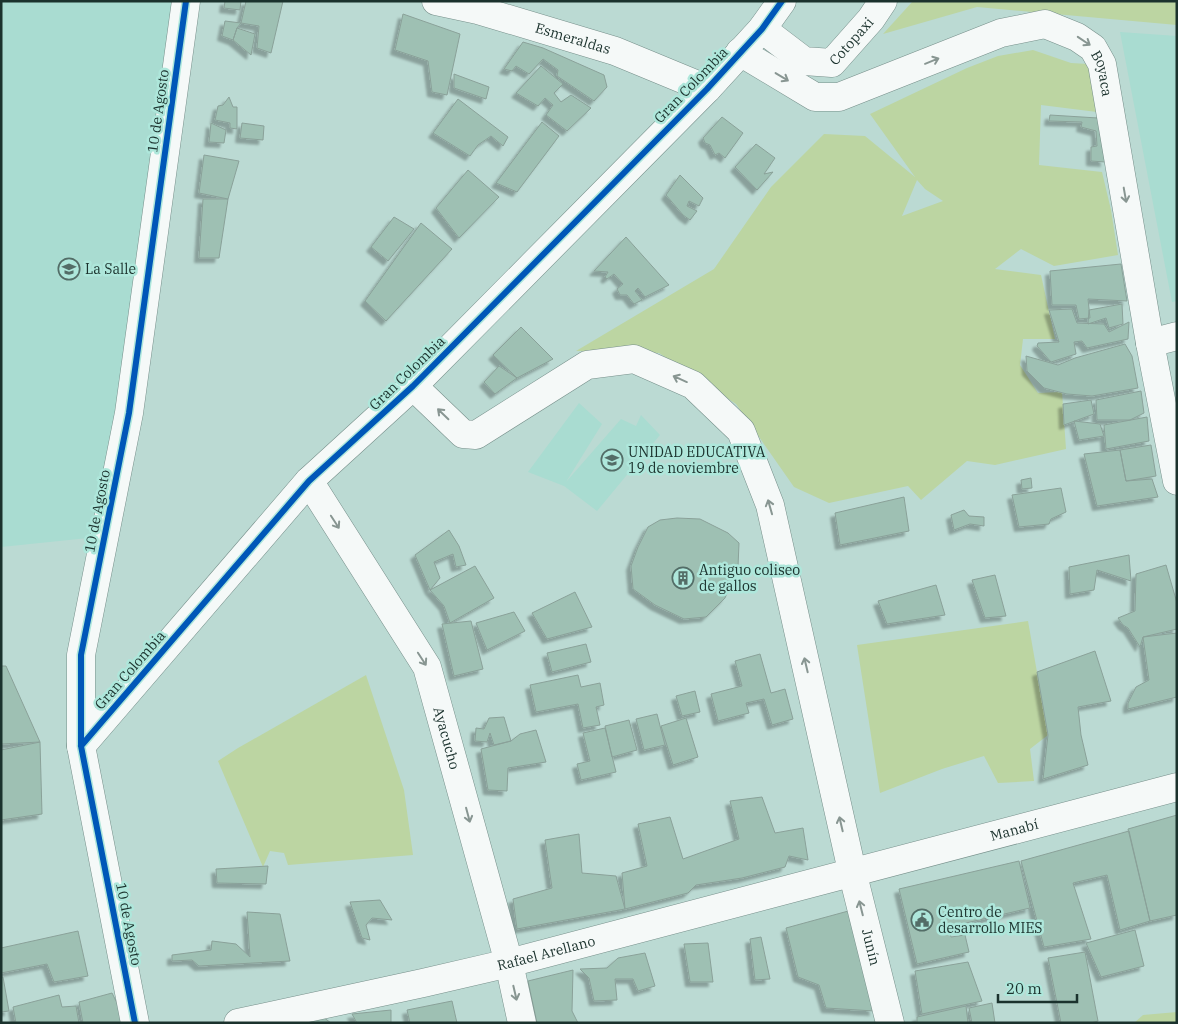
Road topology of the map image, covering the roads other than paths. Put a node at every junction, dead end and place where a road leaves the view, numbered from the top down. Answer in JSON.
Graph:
{"nodes":[{"id":1,"x":186,"y":1,"type":"edge"},
{"id":2,"x":436,"y":1,"type":"edge"},
{"id":3,"x":782,"y":1,"type":"edge"},
{"id":4,"x":883,"y":1,"type":"edge"},
{"id":5,"x":762,"y":29,"type":"junction"},
{"id":6,"x":740,"y":52,"type":"junction"},
{"id":7,"x":707,"y":89,"type":"junction"},
{"id":8,"x":1177,"y":336,"type":"edge"},
{"id":9,"x":1150,"y":343,"type":"junction"},
{"id":10,"x":413,"y":386,"type":"junction"},
{"id":11,"x":309,"y":481,"type":"junction"},
{"id":12,"x":1177,"y":481,"type":"edge"},
{"id":13,"x":81,"y":746,"type":"junction"},
{"id":14,"x":1177,"y":787,"type":"edge"},
{"id":15,"x":852,"y":871,"type":"junction"},
{"id":16,"x":508,"y":963,"type":"junction"},
{"id":17,"x":135,"y":1023,"type":"edge"},
{"id":18,"x":238,"y":1023,"type":"edge"},
{"id":19,"x":522,"y":1023,"type":"edge"},
{"id":20,"x":890,"y":1023,"type":"edge"}],
"edges":[{"from":1,"to":13,"type":"street","name":"10 de Agosto"},
{"from":2,"to":7,"type":"street","name":"Esmeraldas"},
{"from":3,"to":5,"type":"street","name":"Gran Colombia"},
{"from":4,"to":5,"type":"street","name":"Cotopaxi"},
{"from":5,"to":6,"type":"street","name":"Gran Colombia"},
{"from":6,"to":7,"type":"street","name":"Gran Colombia"},
{"from":6,"to":9,"type":"street","name":"Boyaca","one_way":true},
{"from":7,"to":10,"type":"street","name":"Gran Colombia"},
{"from":8,"to":9,"type":"street"},
{"from":9,"to":12,"type":"street","name":"Boyaca"},
{"from":10,"to":11,"type":"street","name":"Gran Colombia"},
{"from":15,"to":10,"type":"street","name":"Junín","one_way":true},
{"from":11,"to":13,"type":"street","name":"Gran Colombia"},
{"from":11,"to":16,"type":"street","name":"Ayacucho","one_way":true},
{"from":13,"to":17,"type":"street","name":"10 de Agosto"},
{"from":14,"to":15,"type":"street","name":"Manabí"},
{"from":15,"to":16,"type":"street","name":"Rafael Arellano"},
{"from":20,"to":15,"type":"street","name":"Junín","one_way":true},
{"from":16,"to":18,"type":"street","name":"Rafael Arellano"},
{"from":16,"to":19,"type":"street","name":"Ayacucho","one_way":true}]}
